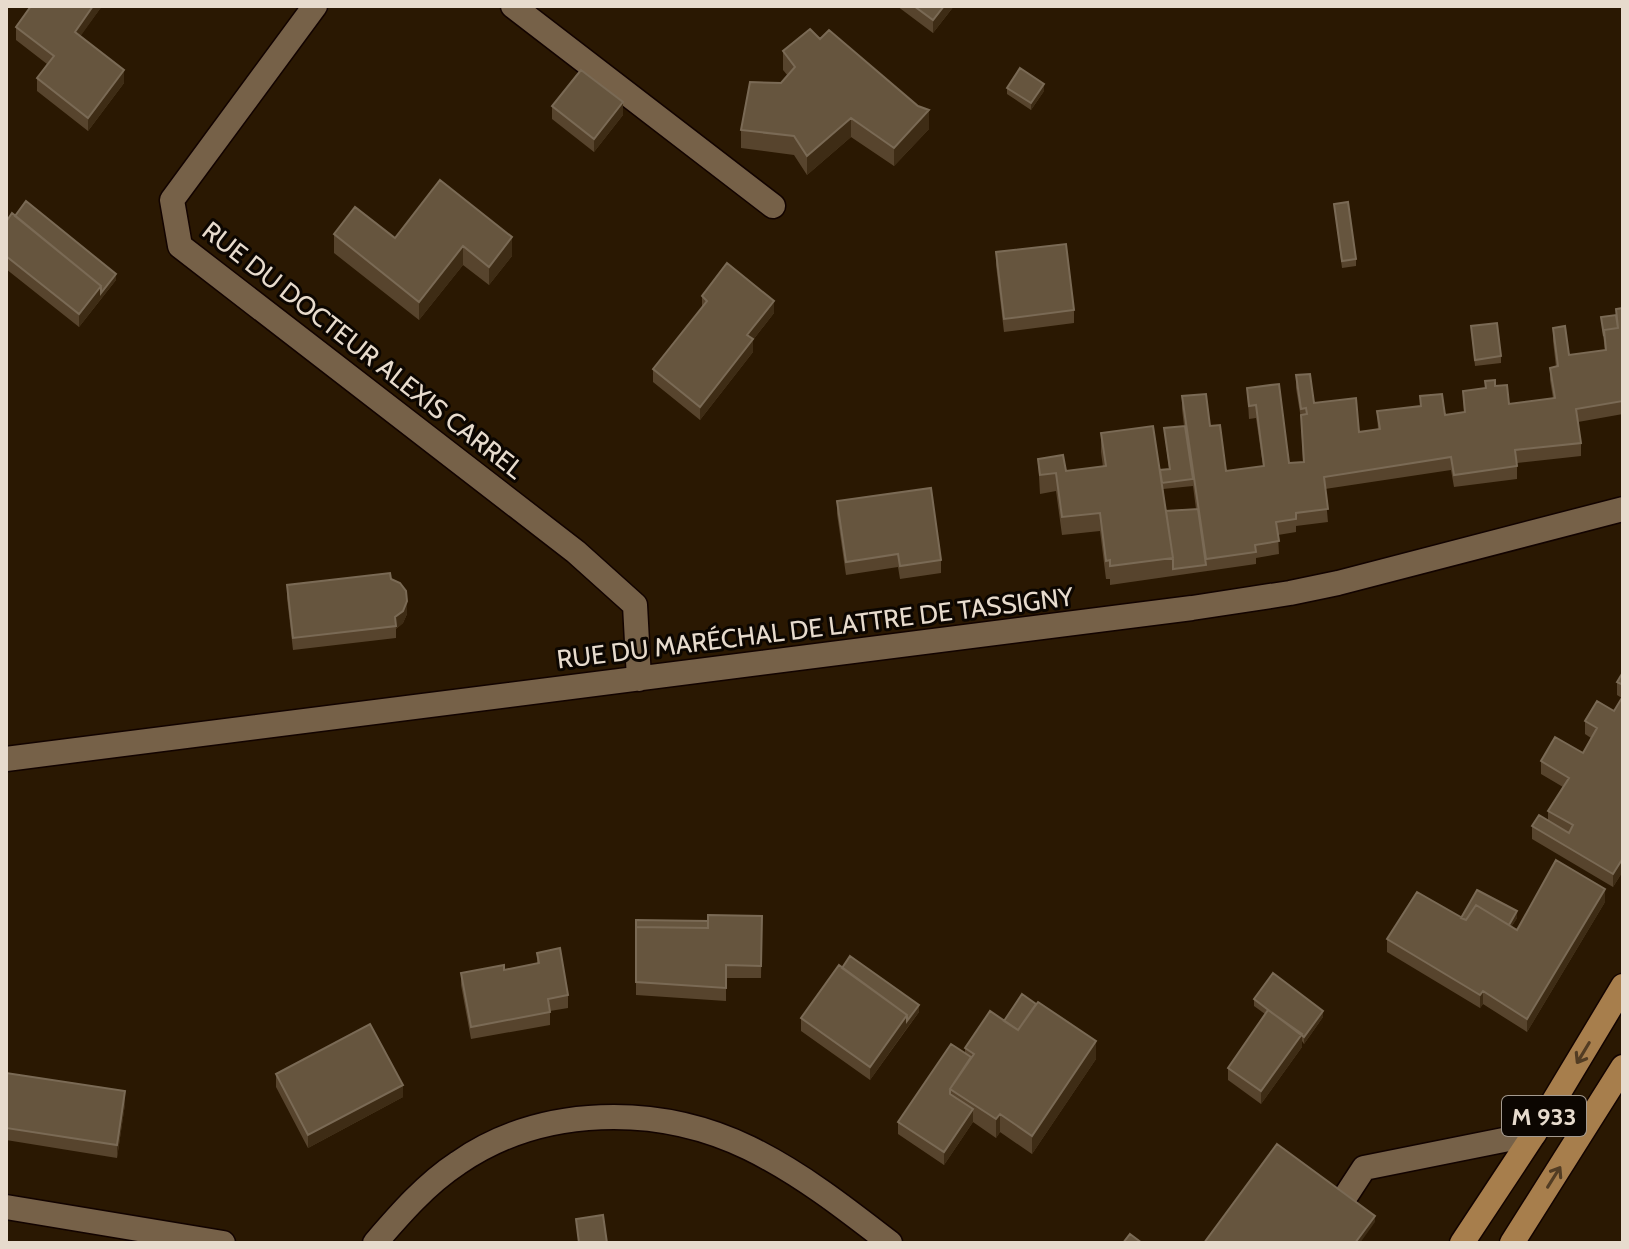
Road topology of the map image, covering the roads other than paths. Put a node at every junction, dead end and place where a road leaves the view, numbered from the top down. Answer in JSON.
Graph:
{"nodes":[{"id":1,"x":315,"y":6,"type":"edge"},
{"id":2,"x":513,"y":6,"type":"edge"},
{"id":3,"x":773,"y":206,"type":"dead end"},
{"id":4,"x":1623,"y":509,"type":"edge"},
{"id":5,"x":639,"y":679,"type":"junction"},
{"id":6,"x":6,"y":759,"type":"edge"},
{"id":7,"x":1620,"y":997,"type":"edge"},
{"id":8,"x":1623,"y":1067,"type":"edge"},
{"id":9,"x":1534,"y":1134,"type":"junction"},
{"id":10,"x":6,"y":1207,"type":"edge"},
{"id":11,"x":223,"y":1243,"type":"edge"},
{"id":12,"x":375,"y":1243,"type":"edge"},
{"id":13,"x":890,"y":1243,"type":"edge"},
{"id":14,"x":1315,"y":1243,"type":"edge"},
{"id":15,"x":1462,"y":1243,"type":"edge"},
{"id":16,"x":1512,"y":1243,"type":"edge"}],
"edges":[{"from":1,"to":5,"type":"street","name":"RUE DU DOCTEUR ALEXIS CARREL"},
{"from":2,"to":3,"type":"street"},
{"from":4,"to":5,"type":"street","name":"RUE DU MARÉCHAL DE LATTRE DE TASSIGNY"},
{"from":5,"to":6,"type":"street","name":"RUE DU MARÉCHAL DE LATTRE DE TASSIGNY"},
{"from":7,"to":9,"type":"main road","number":"M 933","one_way":true},
{"from":16,"to":8,"type":"main road","number":"M 933","one_way":true},
{"from":9,"to":14,"type":"street"},
{"from":9,"to":15,"type":"main road","number":"M 933"},
{"from":10,"to":11,"type":"street"},
{"from":12,"to":13,"type":"street"}]}
